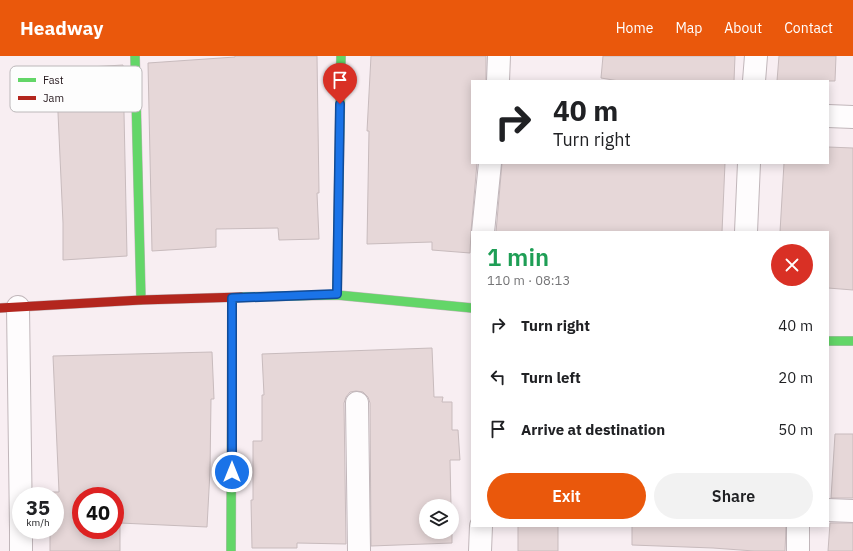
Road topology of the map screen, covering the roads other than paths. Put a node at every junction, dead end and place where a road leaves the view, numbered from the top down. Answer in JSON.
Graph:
{"nodes":[{"id":1,"x":135,"y":56,"type":"edge"},
{"id":2,"x":341,"y":56,"type":"edge"},
{"id":3,"x":499,"y":56,"type":"edge"},
{"id":4,"x":756,"y":56,"type":"edge"},
{"id":5,"x":135,"y":66,"type":"edge"},
{"id":6,"x":498,"y":80,"type":"edge"},
{"id":7,"x":754,"y":80,"type":"edge"},
{"id":8,"x":136,"y":112,"type":"edge"},
{"id":9,"x":829,"y":116,"type":"edge"},
{"id":10,"x":853,"y":117,"type":"edge"},
{"id":11,"x":490,"y":164,"type":"edge"},
{"id":12,"x":749,"y":164,"type":"edge"},
{"id":13,"x":483,"y":231,"type":"edge"},
{"id":14,"x":746,"y":231,"type":"edge"},
{"id":15,"x":337,"y":294,"type":"junction"},
{"id":16,"x":232,"y":298,"type":"junction"},
{"id":17,"x":141,"y":300,"type":"junction"},
{"id":18,"x":9,"y":307,"type":"edge"},
{"id":19,"x":471,"y":308,"type":"edge"},
{"id":20,"x":829,"y":341,"type":"edge"},
{"id":21,"x":853,"y":341,"type":"edge"},
{"id":22,"x":357,"y":403,"type":"dead end"},
{"id":23,"x":19,"y":487,"type":"edge"},
{"id":24,"x":829,"y":510,"type":"edge"},
{"id":25,"x":853,"y":511,"type":"edge"},
{"id":26,"x":481,"y":527,"type":"edge"},
{"id":27,"x":798,"y":527,"type":"edge"},
{"id":28,"x":21,"y":539,"type":"edge"},
{"id":29,"x":21,"y":551,"type":"edge"},
{"id":30,"x":231,"y":551,"type":"edge"},
{"id":31,"x":359,"y":551,"type":"edge"},
{"id":32,"x":480,"y":551,"type":"edge"},
{"id":33,"x":798,"y":551,"type":"edge"}],
"edges":[{"from":1,"to":5,"type":"street"},
{"from":2,"to":15,"type":"street"},
{"from":3,"to":6,"type":"street"},
{"from":4,"to":7,"type":"street"},
{"from":8,"to":17,"type":"street"},
{"from":9,"to":10,"type":"street"},
{"from":11,"to":13,"type":"street"},
{"from":12,"to":14,"type":"street"},
{"from":15,"to":16,"type":"street"},
{"from":15,"to":19,"type":"street"},
{"from":16,"to":17,"type":"street"},
{"from":16,"to":30,"type":"street"},
{"from":17,"to":18,"type":"street"},
{"from":18,"to":23,"type":"street"},
{"from":20,"to":21,"type":"street"},
{"from":22,"to":31,"type":"street"},
{"from":24,"to":25,"type":"street"},
{"from":26,"to":32,"type":"street"},
{"from":27,"to":33,"type":"street"},
{"from":28,"to":29,"type":"street"}]}
